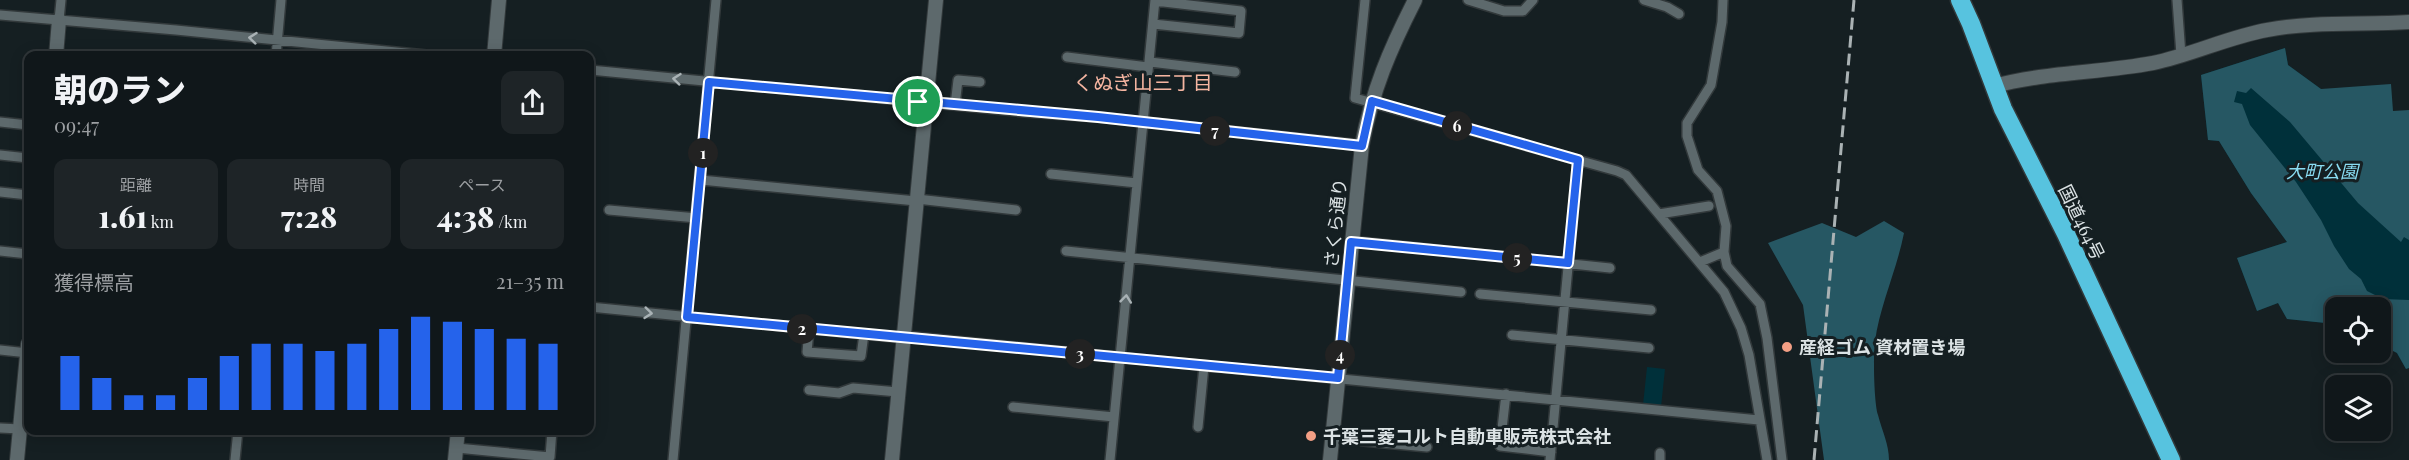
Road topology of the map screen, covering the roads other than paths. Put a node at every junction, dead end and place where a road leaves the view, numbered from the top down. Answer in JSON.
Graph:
{"nodes":[{"id":1,"x":61,"y":0,"type":"edge"},
{"id":2,"x":281,"y":0,"type":"edge"},
{"id":3,"x":499,"y":0,"type":"edge"},
{"id":4,"x":717,"y":0,"type":"edge"},
{"id":5,"x":936,"y":0,"type":"edge"},
{"id":6,"x":1365,"y":0,"type":"edge"},
{"id":7,"x":1415,"y":0,"type":"edge"},
{"id":8,"x":1468,"y":0,"type":"edge"},
{"id":9,"x":1533,"y":0,"type":"edge"},
{"id":10,"x":1644,"y":0,"type":"edge"},
{"id":11,"x":1723,"y":0,"type":"edge"},
{"id":12,"x":1960,"y":0,"type":"edge"},
{"id":13,"x":2177,"y":0,"type":"edge"},
{"id":14,"x":1155,"y":1,"type":"edge"},
{"id":15,"x":1679,"y":14,"type":"dead end"},
{"id":16,"x":0,"y":15,"type":"edge"},
{"id":17,"x":58,"y":20,"type":"junction"},
{"id":18,"x":2409,"y":22,"type":"edge"},
{"id":19,"x":1153,"y":24,"type":"junction"},
{"id":20,"x":278,"y":40,"type":"junction"},
{"id":21,"x":318,"y":44,"type":"junction"},
{"id":22,"x":56,"y":51,"type":"edge"},
{"id":23,"x":277,"y":51,"type":"edge"},
{"id":24,"x":317,"y":51,"type":"edge"},
{"id":25,"x":354,"y":51,"type":"edge"},
{"id":26,"x":494,"y":51,"type":"edge"},
{"id":27,"x":2181,"y":55,"type":"junction"},
{"id":28,"x":1066,"y":57,"type":"dead end"},
{"id":29,"x":1149,"y":65,"type":"junction"},
{"id":30,"x":594,"y":70,"type":"edge"},
{"id":31,"x":1235,"y":72,"type":"dead end"},
{"id":32,"x":709,"y":82,"type":"junction"},
{"id":33,"x":980,"y":82,"type":"dead end"},
{"id":34,"x":1994,"y":86,"type":"junction"},
{"id":35,"x":1372,"y":101,"type":"junction"},
{"id":36,"x":926,"y":102,"type":"junction"},
{"id":37,"x":955,"y":105,"type":"junction"},
{"id":38,"x":0,"y":122,"type":"edge"},
{"id":39,"x":1142,"y":122,"type":"junction"},
{"id":40,"x":24,"y":125,"type":"edge"},
{"id":41,"x":1362,"y":146,"type":"junction"},
{"id":42,"x":0,"y":155,"type":"edge"},
{"id":43,"x":24,"y":158,"type":"edge"},
{"id":44,"x":1578,"y":160,"type":"junction"},
{"id":45,"x":1051,"y":174,"type":"dead end"},
{"id":46,"x":701,"y":180,"type":"junction"},
{"id":47,"x":1137,"y":183,"type":"junction"},
{"id":48,"x":0,"y":192,"type":"edge"},
{"id":49,"x":24,"y":195,"type":"edge"},
{"id":50,"x":916,"y":200,"type":"junction"},
{"id":51,"x":1708,"y":206,"type":"dead end"},
{"id":52,"x":609,"y":210,"type":"dead end"},
{"id":53,"x":1016,"y":210,"type":"dead end"},
{"id":54,"x":1659,"y":214,"type":"junction"},
{"id":55,"x":697,"y":218,"type":"junction"},
{"id":56,"x":1351,"y":242,"type":"junction"},
{"id":57,"x":0,"y":251,"type":"edge"},
{"id":58,"x":1066,"y":251,"type":"dead end"},
{"id":59,"x":1724,"y":252,"type":"junction"},
{"id":60,"x":24,"y":254,"type":"edge"},
{"id":61,"x":1130,"y":257,"type":"junction"},
{"id":62,"x":1700,"y":262,"type":"junction"},
{"id":63,"x":1568,"y":263,"type":"junction"},
{"id":64,"x":1610,"y":268,"type":"dead end"},
{"id":65,"x":1348,"y":281,"type":"junction"},
{"id":66,"x":1461,"y":292,"type":"dead end"},
{"id":67,"x":1480,"y":294,"type":"dead end"},
{"id":68,"x":1565,"y":302,"type":"junction"},
{"id":69,"x":594,"y":307,"type":"edge"},
{"id":70,"x":1651,"y":310,"type":"dead end"},
{"id":71,"x":687,"y":317,"type":"junction"},
{"id":72,"x":809,"y":330,"type":"junction"},
{"id":73,"x":864,"y":334,"type":"junction"},
{"id":74,"x":1512,"y":335,"type":"dead end"},
{"id":75,"x":903,"y":337,"type":"junction"},
{"id":76,"x":1561,"y":340,"type":"junction"},
{"id":77,"x":1649,"y":348,"type":"dead end"},
{"id":78,"x":0,"y":350,"type":"edge"},
{"id":79,"x":24,"y":350,"type":"edge"},
{"id":80,"x":1120,"y":357,"type":"junction"},
{"id":81,"x":1204,"y":366,"type":"junction"},
{"id":82,"x":1338,"y":378,"type":"junction"},
{"id":83,"x":24,"y":390,"type":"edge"},
{"id":84,"x":809,"y":390,"type":"dead end"},
{"id":85,"x":898,"y":392,"type":"junction"},
{"id":86,"x":1506,"y":394,"type":"junction"},
{"id":87,"x":1556,"y":399,"type":"junction"},
{"id":88,"x":1013,"y":407,"type":"dead end"},
{"id":89,"x":1114,"y":417,"type":"junction"},
{"id":90,"x":1759,"y":420,"type":"junction"},
{"id":91,"x":1198,"y":427,"type":"dead end"},
{"id":92,"x":0,"y":428,"type":"edge"},
{"id":93,"x":20,"y":429,"type":"junction"},
{"id":94,"x":238,"y":435,"type":"edge"},
{"id":95,"x":458,"y":435,"type":"edge"},
{"id":96,"x":552,"y":435,"type":"edge"},
{"id":97,"x":1332,"y":438,"type":"junction"},
{"id":98,"x":1427,"y":447,"type":"dead end"},
{"id":99,"x":456,"y":454,"type":"edge"},
{"id":100,"x":1551,"y":456,"type":"edge"},
{"id":101,"x":17,"y":460,"type":"edge"},
{"id":102,"x":235,"y":460,"type":"edge"},
{"id":103,"x":673,"y":460,"type":"edge"},
{"id":104,"x":892,"y":460,"type":"edge"},
{"id":105,"x":1110,"y":460,"type":"edge"},
{"id":106,"x":1330,"y":460,"type":"edge"},
{"id":107,"x":1767,"y":460,"type":"edge"},
{"id":108,"x":1782,"y":460,"type":"edge"},
{"id":109,"x":2171,"y":460,"type":"edge"}],
"edges":[{"from":1,"to":17,"type":"street"},
{"from":2,"to":20,"type":"street"},
{"from":3,"to":26,"type":"street"},
{"from":4,"to":32,"type":"street"},
{"from":5,"to":36,"type":"street"},
{"from":6,"to":35,"type":"street"},
{"from":7,"to":35,"type":"street","name":"さくら通り"},
{"from":8,"to":9,"type":"street"},
{"from":10,"to":15,"type":"street"},
{"from":11,"to":59,"type":"street"},
{"from":12,"to":34,"type":"highway","name":"国道464号"},
{"from":13,"to":27,"type":"street"},
{"from":14,"to":19,"type":"street"},
{"from":14,"to":19,"type":"street"},
{"from":16,"to":17,"type":"street"},
{"from":20,"to":17,"type":"street","one_way":true},
{"from":17,"to":22,"type":"street"},
{"from":18,"to":27,"type":"street"},
{"from":19,"to":29,"type":"street"},
{"from":20,"to":21,"type":"street"},
{"from":20,"to":23,"type":"street"},
{"from":21,"to":24,"type":"street"},
{"from":21,"to":25,"type":"street"},
{"from":27,"to":34,"type":"street"},
{"from":28,"to":29,"type":"street"},
{"from":29,"to":31,"type":"street"},
{"from":29,"to":39,"type":"street"},
{"from":32,"to":30,"type":"street","one_way":true},
{"from":32,"to":36,"type":"street"},
{"from":32,"to":46,"type":"street"},
{"from":33,"to":37,"type":"street"},
{"from":34,"to":109,"type":"highway","name":"国道464号"},
{"from":35,"to":41,"type":"street","name":"さくら通り"},
{"from":35,"to":44,"type":"street"},
{"from":36,"to":37,"type":"street"},
{"from":36,"to":50,"type":"street"},
{"from":37,"to":39,"type":"street"},
{"from":38,"to":40,"type":"street"},
{"from":39,"to":41,"type":"street"},
{"from":39,"to":47,"type":"street"},
{"from":41,"to":56,"type":"street","name":"さくら通り"},
{"from":42,"to":43,"type":"street"},
{"from":44,"to":54,"type":"street"},
{"from":44,"to":63,"type":"street"},
{"from":45,"to":47,"type":"street"},
{"from":46,"to":50,"type":"street"},
{"from":46,"to":55,"type":"street"},
{"from":47,"to":61,"type":"street"},
{"from":48,"to":49,"type":"street"},
{"from":50,"to":53,"type":"street"},
{"from":50,"to":75,"type":"street"},
{"from":51,"to":54,"type":"street"},
{"from":52,"to":55,"type":"street"},
{"from":54,"to":62,"type":"street"},
{"from":55,"to":71,"type":"street"},
{"from":56,"to":63,"type":"street"},
{"from":56,"to":65,"type":"street","name":"さくら通り"},
{"from":57,"to":60,"type":"street"},
{"from":58,"to":61,"type":"street"},
{"from":59,"to":62,"type":"street"},
{"from":59,"to":108,"type":"street"},
{"from":61,"to":65,"type":"street"},
{"from":80,"to":61,"type":"street","one_way":true},
{"from":62,"to":90,"type":"street"},
{"from":63,"to":64,"type":"street"},
{"from":63,"to":68,"type":"street"},
{"from":65,"to":66,"type":"street"},
{"from":65,"to":82,"type":"street","name":"さくら通り"},
{"from":67,"to":68,"type":"street"},
{"from":68,"to":70,"type":"street"},
{"from":68,"to":76,"type":"street"},
{"from":69,"to":71,"type":"street","one_way":true},
{"from":71,"to":72,"type":"street"},
{"from":71,"to":103,"type":"street"},
{"from":72,"to":73,"type":"street"},
{"from":72,"to":73,"type":"street"},
{"from":73,"to":75,"type":"street"},
{"from":74,"to":76,"type":"street"},
{"from":75,"to":80,"type":"street"},
{"from":75,"to":85,"type":"street"},
{"from":76,"to":77,"type":"street"},
{"from":76,"to":87,"type":"street"},
{"from":78,"to":79,"type":"street"},
{"from":80,"to":81,"type":"street"},
{"from":80,"to":89,"type":"street"},
{"from":81,"to":82,"type":"street"},
{"from":81,"to":91,"type":"street"},
{"from":82,"to":86,"type":"street"},
{"from":82,"to":97,"type":"street","name":"さくら通り"},
{"from":83,"to":93,"type":"street"},
{"from":84,"to":85,"type":"street"},
{"from":85,"to":104,"type":"street"},
{"from":86,"to":87,"type":"street"},
{"from":86,"to":100,"type":"street"},
{"from":87,"to":90,"type":"street"},
{"from":87,"to":100,"type":"street"},
{"from":88,"to":89,"type":"street"},
{"from":89,"to":105,"type":"street"},
{"from":90,"to":107,"type":"street"},
{"from":92,"to":93,"type":"street"},
{"from":93,"to":101,"type":"street"},
{"from":94,"to":102,"type":"street"},
{"from":95,"to":99,"type":"street"},
{"from":96,"to":99,"type":"street"},
{"from":97,"to":98,"type":"street"},
{"from":97,"to":106,"type":"street","name":"さくら通り"}]}
